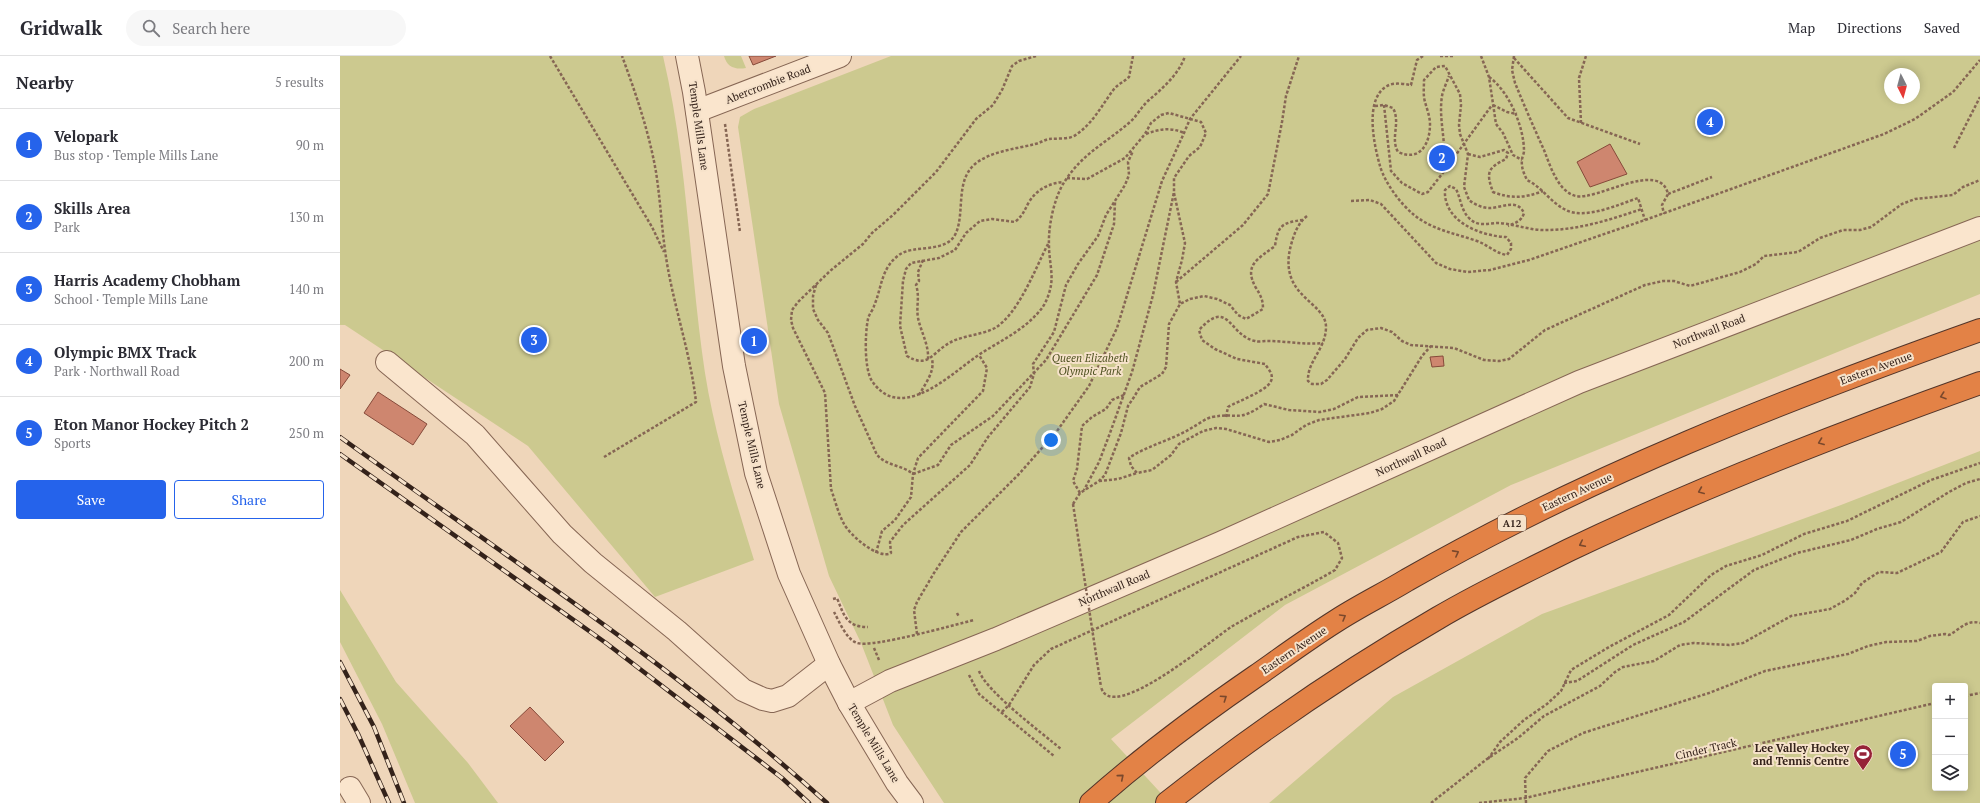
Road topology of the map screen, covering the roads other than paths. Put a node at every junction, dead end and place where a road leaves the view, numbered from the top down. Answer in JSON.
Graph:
{"nodes":[{"id":1,"x":687,"y":56,"type":"edge"},
{"id":2,"x":840,"y":56,"type":"edge"},
{"id":3,"x":697,"y":111,"type":"junction"},
{"id":4,"x":1980,"y":228,"type":"edge"},
{"id":5,"x":1980,"y":330,"type":"edge"},
{"id":6,"x":387,"y":362,"type":"dead end"},
{"id":7,"x":1980,"y":384,"type":"edge"},
{"id":8,"x":829,"y":664,"type":"junction"},
{"id":9,"x":858,"y":699,"type":"junction"},
{"id":10,"x":912,"y":803,"type":"edge"},
{"id":11,"x":1091,"y":803,"type":"edge"},
{"id":12,"x":1168,"y":803,"type":"edge"}],
"edges":[{"from":1,"to":3,"type":"street","name":"Temple Mills Lane"},
{"from":2,"to":3,"type":"street","name":"Abercrombie Road"},
{"from":3,"to":8,"type":"street","name":"Temple Mills Lane"},
{"from":4,"to":9,"type":"street","name":"Northwall Road"},
{"from":11,"to":5,"type":"highway","name":"Eastern Avenue","number":"A12","one_way":true},
{"from":6,"to":8,"type":"street"},
{"from":7,"to":12,"type":"highway","one_way":true},
{"from":8,"to":9,"type":"street","name":"Temple Mills Lane"},
{"from":9,"to":10,"type":"street","name":"Temple Mills Lane"}]}
